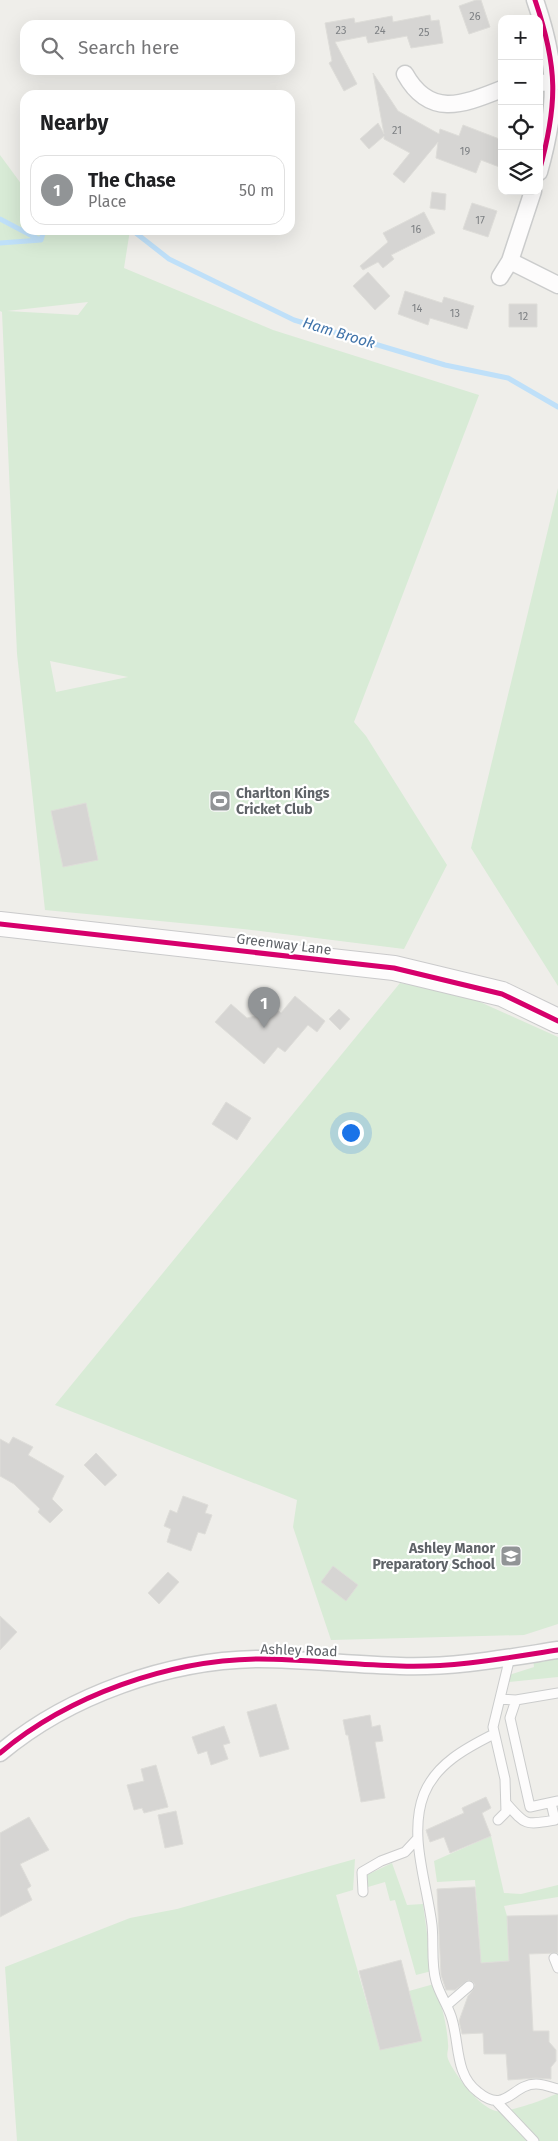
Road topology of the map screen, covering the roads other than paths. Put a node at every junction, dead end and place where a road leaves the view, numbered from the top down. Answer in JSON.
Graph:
{"nodes":[{"id":1,"x":535,"y":0,"type":"edge"},
{"id":2,"x":405,"y":74,"type":"dead end"},
{"id":3,"x":547,"y":82,"type":"edge"},
{"id":4,"x":498,"y":91,"type":"edge"},
{"id":5,"x":543,"y":157,"type":"edge"},
{"id":6,"x":532,"y":195,"type":"edge"},
{"id":7,"x":510,"y":262,"type":"junction"},
{"id":8,"x":500,"y":277,"type":"dead end"},
{"id":9,"x":558,"y":285,"type":"edge"},
{"id":10,"x":0,"y":924,"type":"edge"},
{"id":11,"x":558,"y":1021,"type":"edge"},
{"id":12,"x":558,"y":1650,"type":"edge"},
{"id":13,"x":510,"y":1657,"type":"junction"},
{"id":14,"x":558,"y":1693,"type":"edge"},
{"id":15,"x":500,"y":1699,"type":"junction"},
{"id":16,"x":516,"y":1700,"type":"junction"},
{"id":17,"x":494,"y":1734,"type":"junction"},
{"id":18,"x":0,"y":1753,"type":"edge"},
{"id":19,"x":554,"y":1802,"type":"edge"},
{"id":20,"x":507,"y":1804,"type":"junction"},
{"id":21,"x":498,"y":1820,"type":"dead end"},
{"id":22,"x":418,"y":1838,"type":"junction"},
{"id":23,"x":363,"y":1892,"type":"dead end"},
{"id":24,"x":554,"y":1958,"type":"dead end"},
{"id":25,"x":558,"y":1968,"type":"edge"},
{"id":26,"x":470,"y":1986,"type":"dead end"},
{"id":27,"x":446,"y":2005,"type":"junction"},
{"id":28,"x":558,"y":2089,"type":"edge"},
{"id":29,"x":496,"y":2101,"type":"junction"},
{"id":30,"x":534,"y":2141,"type":"edge"}],
"edges":[{"from":1,"to":3,"type":"street"},
{"from":2,"to":4,"type":"street"},
{"from":3,"to":5,"type":"street"},
{"from":6,"to":7,"type":"street"},
{"from":7,"to":8,"type":"street"},
{"from":7,"to":9,"type":"street"},
{"from":10,"to":11,"type":"street","name":"Greenway Lane"},
{"from":12,"to":13,"type":"street","name":"Ashley Road"},
{"from":13,"to":15,"type":"lane"},
{"from":13,"to":18,"type":"street","name":"Ashley Road"},
{"from":14,"to":16,"type":"lane"},
{"from":15,"to":16,"type":"lane"},
{"from":15,"to":17,"type":"lane"},
{"from":16,"to":19,"type":"lane"},
{"from":17,"to":20,"type":"lane"},
{"from":17,"to":22,"type":"lane"},
{"from":19,"to":20,"type":"lane"},
{"from":20,"to":21,"type":"lane"},
{"from":22,"to":23,"type":"lane"},
{"from":22,"to":27,"type":"lane"},
{"from":24,"to":25,"type":"lane"},
{"from":26,"to":27,"type":"lane"},
{"from":27,"to":29,"type":"lane"},
{"from":28,"to":29,"type":"lane"},
{"from":29,"to":30,"type":"lane"}]}
